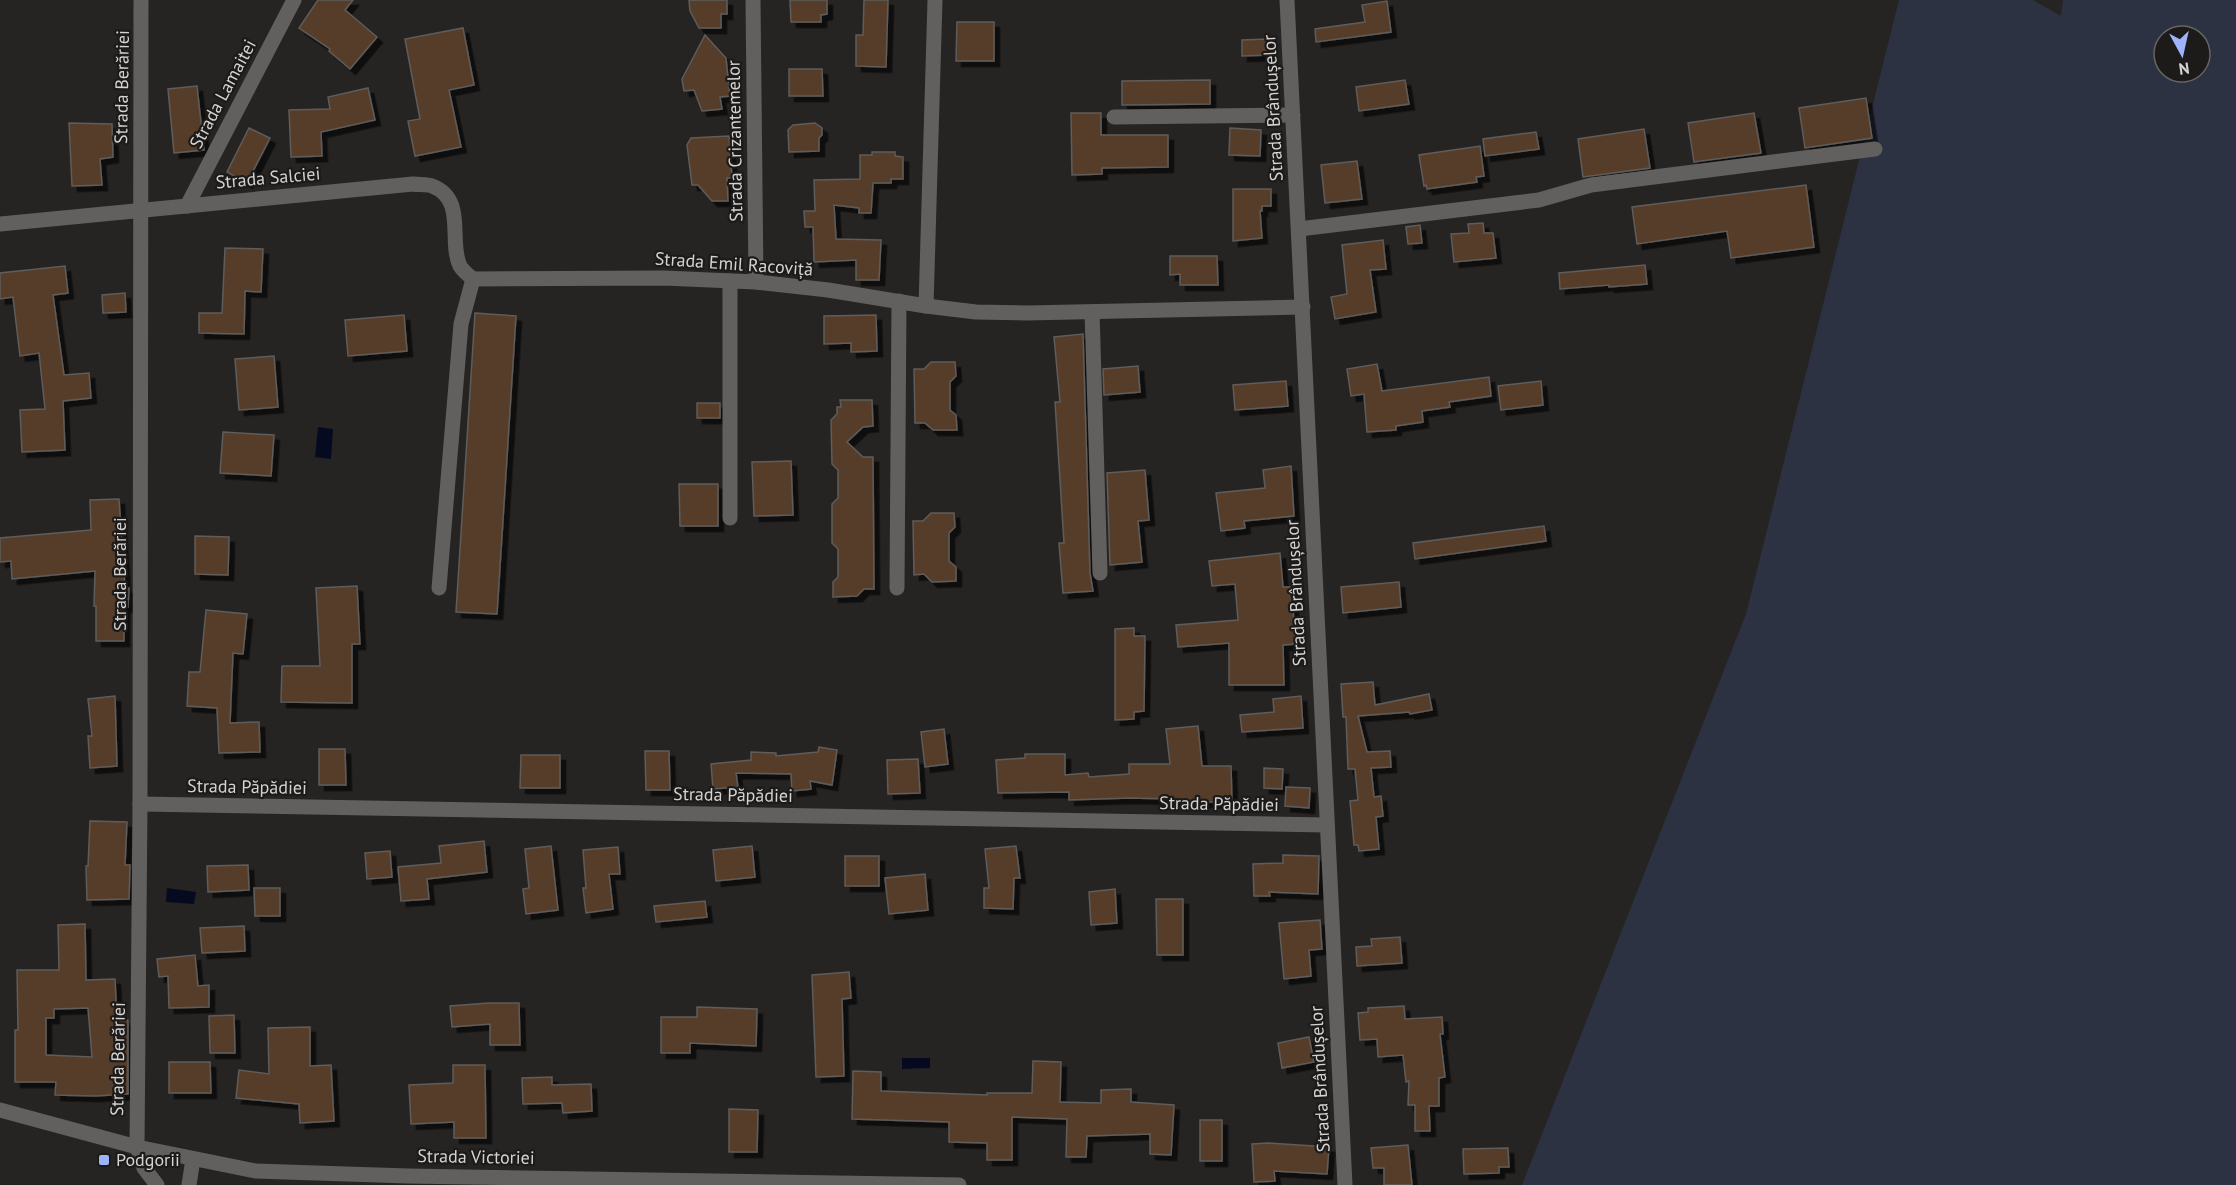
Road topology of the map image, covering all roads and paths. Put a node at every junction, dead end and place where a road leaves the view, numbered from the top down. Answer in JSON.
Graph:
{"nodes":[{"id":1,"x":141,"y":0,"type":"edge"},
{"id":2,"x":294,"y":0,"type":"edge"},
{"id":3,"x":753,"y":0,"type":"edge"},
{"id":4,"x":935,"y":0,"type":"edge"},
{"id":5,"x":1287,"y":0,"type":"edge"},
{"id":6,"x":1293,"y":115,"type":"junction"},
{"id":7,"x":1114,"y":117,"type":"dead end"},
{"id":8,"x":1875,"y":149,"type":"dead end"},
{"id":9,"x":187,"y":206,"type":"junction"},
{"id":10,"x":139,"y":210,"type":"junction"},
{"id":11,"x":0,"y":224,"type":"edge"},
{"id":12,"x":1299,"y":229,"type":"junction"},
{"id":13,"x":473,"y":279,"type":"junction"},
{"id":14,"x":730,"y":281,"type":"junction"},
{"id":15,"x":756,"y":282,"type":"junction"},
{"id":16,"x":899,"y":301,"type":"junction"},
{"id":17,"x":926,"y":306,"type":"junction"},
{"id":18,"x":1303,"y":307,"type":"junction"},
{"id":19,"x":1092,"y":312,"type":"junction"},
{"id":20,"x":730,"y":518,"type":"dead end"},
{"id":21,"x":1100,"y":573,"type":"dead end"},
{"id":22,"x":439,"y":588,"type":"dead end"},
{"id":23,"x":897,"y":588,"type":"dead end"},
{"id":24,"x":140,"y":804,"type":"junction"},
{"id":25,"x":1326,"y":825,"type":"junction"},
{"id":26,"x":0,"y":1110,"type":"edge"},
{"id":27,"x":137,"y":1147,"type":"junction"},
{"id":28,"x":193,"y":1159,"type":"junction"},
{"id":29,"x":157,"y":1185,"type":"edge"},
{"id":30,"x":189,"y":1185,"type":"edge"},
{"id":31,"x":959,"y":1185,"type":"edge"},
{"id":32,"x":1345,"y":1185,"type":"edge"}],
"edges":[{"from":1,"to":10,"type":"street","name":"Strada Berăriei"},
{"from":2,"to":9,"type":"street","name":"Strada Lamaitei"},
{"from":3,"to":15,"type":"street","name":"Strada Crizantemelor"},
{"from":4,"to":17,"type":"street"},
{"from":5,"to":6,"type":"street","name":"Strada Brândușelor"},
{"from":6,"to":7,"type":"street"},
{"from":6,"to":12,"type":"street","name":"Strada Brândușelor"},
{"from":8,"to":12,"type":"street"},
{"from":9,"to":10,"type":"street","name":"Strada Salciei"},
{"from":9,"to":13,"type":"street","name":"Strada Salciei"},
{"from":10,"to":11,"type":"street","name":"Strada Salciei"},
{"from":10,"to":24,"type":"street","name":"Strada Berăriei"},
{"from":12,"to":18,"type":"street","name":"Strada Brândușelor"},
{"from":13,"to":14,"type":"street","name":"Strada Emil Racoviță"},
{"from":13,"to":22,"type":"street"},
{"from":14,"to":15,"type":"street","name":"Strada Emil Racoviță"},
{"from":14,"to":20,"type":"street"},
{"from":15,"to":16,"type":"street","name":"Strada Emil Racoviță"},
{"from":16,"to":17,"type":"street","name":"Strada Emil Racoviță"},
{"from":16,"to":23,"type":"street"},
{"from":17,"to":19,"type":"street","name":"Strada Emil Racoviță"},
{"from":18,"to":19,"type":"street","name":"Strada Emil Racoviță"},
{"from":18,"to":25,"type":"street","name":"Strada Brândușelor"},
{"from":19,"to":21,"type":"street"},
{"from":24,"to":25,"type":"street","name":"Strada Păpădiei"},
{"from":24,"to":27,"type":"street","name":"Strada Berăriei"},
{"from":25,"to":32,"type":"street","name":"Strada Brândușelor"},
{"from":26,"to":27,"type":"street","name":"Strada Victoriei"},
{"from":27,"to":28,"type":"street","name":"Strada Victoriei"},
{"from":27,"to":29,"type":"street"},
{"from":28,"to":30,"type":"street"},
{"from":28,"to":31,"type":"street","name":"Strada Victoriei"}]}
